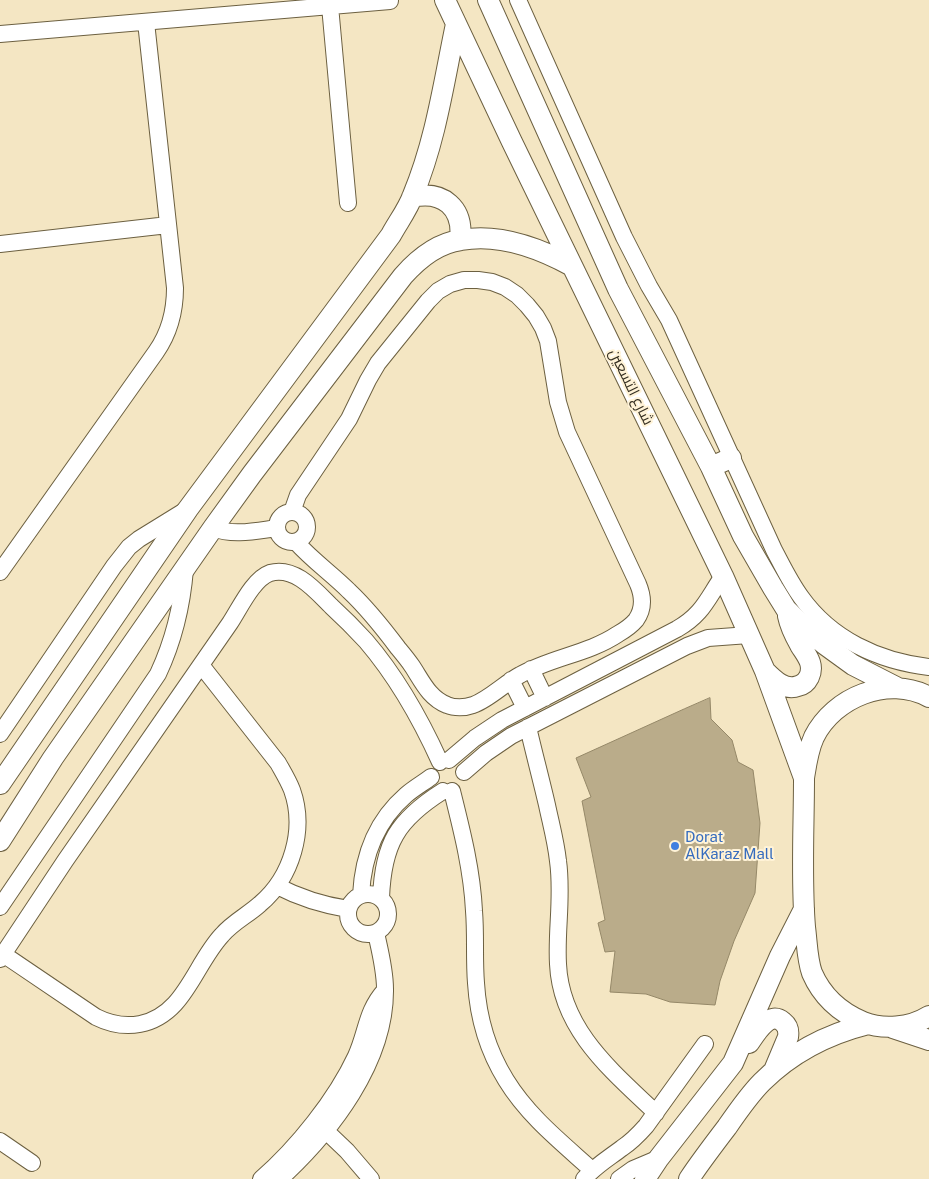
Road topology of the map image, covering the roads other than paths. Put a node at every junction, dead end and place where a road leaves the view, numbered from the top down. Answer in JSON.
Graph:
{"nodes":[{"id":1,"x":445,"y":0,"type":"edge"},
{"id":2,"x":488,"y":0,"type":"edge"},
{"id":3,"x":518,"y":0,"type":"edge"},
{"id":4,"x":390,"y":1,"type":"edge"},
{"id":5,"x":330,"y":6,"type":"junction"},
{"id":6,"x":242,"y":7,"type":"edge"},
{"id":7,"x":146,"y":22,"type":"junction"},
{"id":8,"x":456,"y":24,"type":"junction"},
{"id":9,"x":0,"y":34,"type":"edge"},
{"id":10,"x":412,"y":197,"type":"junction"},
{"id":11,"x":348,"y":203,"type":"dead end"},
{"id":12,"x":168,"y":224,"type":"junction"},
{"id":13,"x":460,"y":240,"type":"junction"},
{"id":14,"x":0,"y":244,"type":"edge"},
{"id":15,"x":572,"y":266,"type":"junction"},
{"id":16,"x":731,"y":458,"type":"junction"},
{"id":17,"x":711,"y":467,"type":"junction"},
{"id":18,"x":188,"y":509,"type":"junction"},
{"id":19,"x":292,"y":512,"type":"junction"},
{"id":20,"x":212,"y":528,"type":"junction"},
{"id":21,"x":277,"y":528,"type":"junction"},
{"id":22,"x":296,"y":542,"type":"junction"},
{"id":23,"x":185,"y":570,"type":"junction"},
{"id":24,"x":0,"y":572,"type":"edge"},
{"id":25,"x":723,"y":576,"type":"junction"},
{"id":26,"x":786,"y":609,"type":"junction"},
{"id":27,"x":749,"y":635,"type":"junction"},
{"id":28,"x":201,"y":665,"type":"junction"},
{"id":29,"x":929,"y":667,"type":"edge"},
{"id":30,"x":531,"y":669,"type":"junction"},
{"id":31,"x":765,"y":672,"type":"junction"},
{"id":32,"x":511,"y":680,"type":"junction"},
{"id":33,"x":912,"y":688,"type":"edge"},
{"id":34,"x":929,"y":697,"type":"edge"},
{"id":35,"x":545,"y":698,"type":"junction"},
{"id":36,"x":526,"y":708,"type":"junction"},
{"id":37,"x":528,"y":727,"type":"junction"},
{"id":38,"x":0,"y":734,"type":"edge"},
{"id":39,"x":445,"y":761,"type":"junction"},
{"id":40,"x":464,"y":772,"type":"junction"},
{"id":41,"x":431,"y":777,"type":"junction"},
{"id":42,"x":804,"y":778,"type":"junction"},
{"id":43,"x":0,"y":784,"type":"edge"},
{"id":44,"x":447,"y":791,"type":"junction"},
{"id":45,"x":0,"y":840,"type":"edge"},
{"id":46,"x":276,"y":886,"type":"junction"},
{"id":47,"x":361,"y":895,"type":"junction"},
{"id":48,"x":381,"y":898,"type":"junction"},
{"id":49,"x":0,"y":908,"type":"edge"},
{"id":50,"x":804,"y":909,"type":"junction"},
{"id":51,"x":348,"y":910,"type":"junction"},
{"id":52,"x":376,"y":933,"type":"junction"},
{"id":53,"x":2,"y":956,"type":"edge"},
{"id":54,"x":385,"y":990,"type":"junction"},
{"id":55,"x":929,"y":1016,"type":"edge"},
{"id":56,"x":868,"y":1024,"type":"junction"},
{"id":57,"x":888,"y":1027,"type":"junction"},
{"id":58,"x":929,"y":1040,"type":"edge"},
{"id":59,"x":705,"y":1044,"type":"dead end"},
{"id":60,"x":733,"y":1063,"type":"junction"},
{"id":61,"x":774,"y":1070,"type":"junction"},
{"id":62,"x":656,"y":1113,"type":"junction"},
{"id":63,"x":326,"y":1131,"type":"junction"},
{"id":64,"x":0,"y":1141,"type":"edge"},
{"id":65,"x":659,"y":1158,"type":"junction"},
{"id":66,"x":32,"y":1163,"type":"dead end"},
{"id":67,"x":588,"y":1175,"type":"edge"},
{"id":68,"x":693,"y":1176,"type":"edge"},
{"id":69,"x":261,"y":1179,"type":"edge"},
{"id":70,"x":280,"y":1179,"type":"edge"},
{"id":71,"x":371,"y":1179,"type":"edge"},
{"id":72,"x":619,"y":1179,"type":"edge"},
{"id":73,"x":645,"y":1179,"type":"edge"}],
"edges":[{"from":1,"to":8,"type":"main road","name":"شارع التسعين"},
{"from":2,"to":17,"type":"main road"},
{"from":3,"to":16,"type":"street"},
{"from":4,"to":5,"type":"street"},
{"from":5,"to":6,"type":"street"},
{"from":5,"to":11,"type":"street"},
{"from":6,"to":7,"type":"street"},
{"from":7,"to":9,"type":"street"},
{"from":7,"to":12,"type":"street"},
{"from":8,"to":10,"type":"main road"},
{"from":8,"to":15,"type":"main road","name":"شارع التسعين"},
{"from":10,"to":13,"type":"main road"},
{"from":10,"to":18,"type":"main road"},
{"from":12,"to":14,"type":"street"},
{"from":12,"to":24,"type":"street"},
{"from":13,"to":15,"type":"main road"},
{"from":13,"to":20,"type":"main road"},
{"from":15,"to":25,"type":"main road","name":"شارع التسعين"},
{"from":16,"to":17,"type":"main road"},
{"from":16,"to":29,"type":"street"},
{"from":17,"to":26,"type":"main road"},
{"from":18,"to":38,"type":"street"},
{"from":18,"to":43,"type":"main road"},
{"from":19,"to":21,"type":"street"},
{"from":19,"to":22,"type":"street"},
{"from":19,"to":30,"type":"street"},
{"from":20,"to":21,"type":"street"},
{"from":20,"to":23,"type":"main road"},
{"from":21,"to":22,"type":"street"},
{"from":22,"to":32,"type":"street"},
{"from":23,"to":45,"type":"main road"},
{"from":23,"to":49,"type":"street"},
{"from":25,"to":27,"type":"main road","name":"شارع التسعين"},
{"from":25,"to":35,"type":"street"},
{"from":26,"to":31,"type":"main road"},
{"from":26,"to":33,"type":"main road"},
{"from":27,"to":31,"type":"main road","name":"شارع التسعين"},
{"from":27,"to":37,"type":"street"},
{"from":28,"to":39,"type":"street"},
{"from":28,"to":46,"type":"street"},
{"from":28,"to":53,"type":"street"},
{"from":30,"to":32,"type":"street"},
{"from":30,"to":35,"type":"street"},
{"from":31,"to":42,"type":"main road","name":"شارع التسعين"},
{"from":32,"to":36,"type":"street"},
{"from":33,"to":34,"type":"main road"},
{"from":33,"to":42,"type":"main road"},
{"from":35,"to":36,"type":"street"},
{"from":36,"to":39,"type":"street"},
{"from":37,"to":40,"type":"street"},
{"from":37,"to":62,"type":"street"},
{"from":39,"to":40,"type":"street"},
{"from":39,"to":41,"type":"street"},
{"from":40,"to":44,"type":"street"},
{"from":41,"to":44,"type":"street"},
{"from":41,"to":47,"type":"street"},
{"from":42,"to":50,"type":"main road"},
{"from":44,"to":48,"type":"street"},
{"from":44,"to":67,"type":"street"},
{"from":46,"to":51,"type":"street"},
{"from":46,"to":53,"type":"street"},
{"from":47,"to":48,"type":"street"},
{"from":47,"to":51,"type":"street"},
{"from":48,"to":52,"type":"street"},
{"from":50,"to":56,"type":"main road"},
{"from":50,"to":60,"type":"main road"},
{"from":51,"to":52,"type":"street"},
{"from":52,"to":54,"type":"street"},
{"from":54,"to":63,"type":"street"},
{"from":54,"to":69,"type":"street"},
{"from":55,"to":57,"type":"main road"},
{"from":56,"to":57,"type":"main road"},
{"from":56,"to":61,"type":"main road"},
{"from":57,"to":58,"type":"main road"},
{"from":59,"to":62,"type":"street"},
{"from":60,"to":61,"type":"main road"},
{"from":60,"to":65,"type":"main road"},
{"from":61,"to":68,"type":"main road"},
{"from":62,"to":67,"type":"street"},
{"from":63,"to":70,"type":"street"},
{"from":63,"to":71,"type":"street"},
{"from":64,"to":66,"type":"street"},
{"from":65,"to":72,"type":"street"},
{"from":65,"to":73,"type":"main road"}]}
